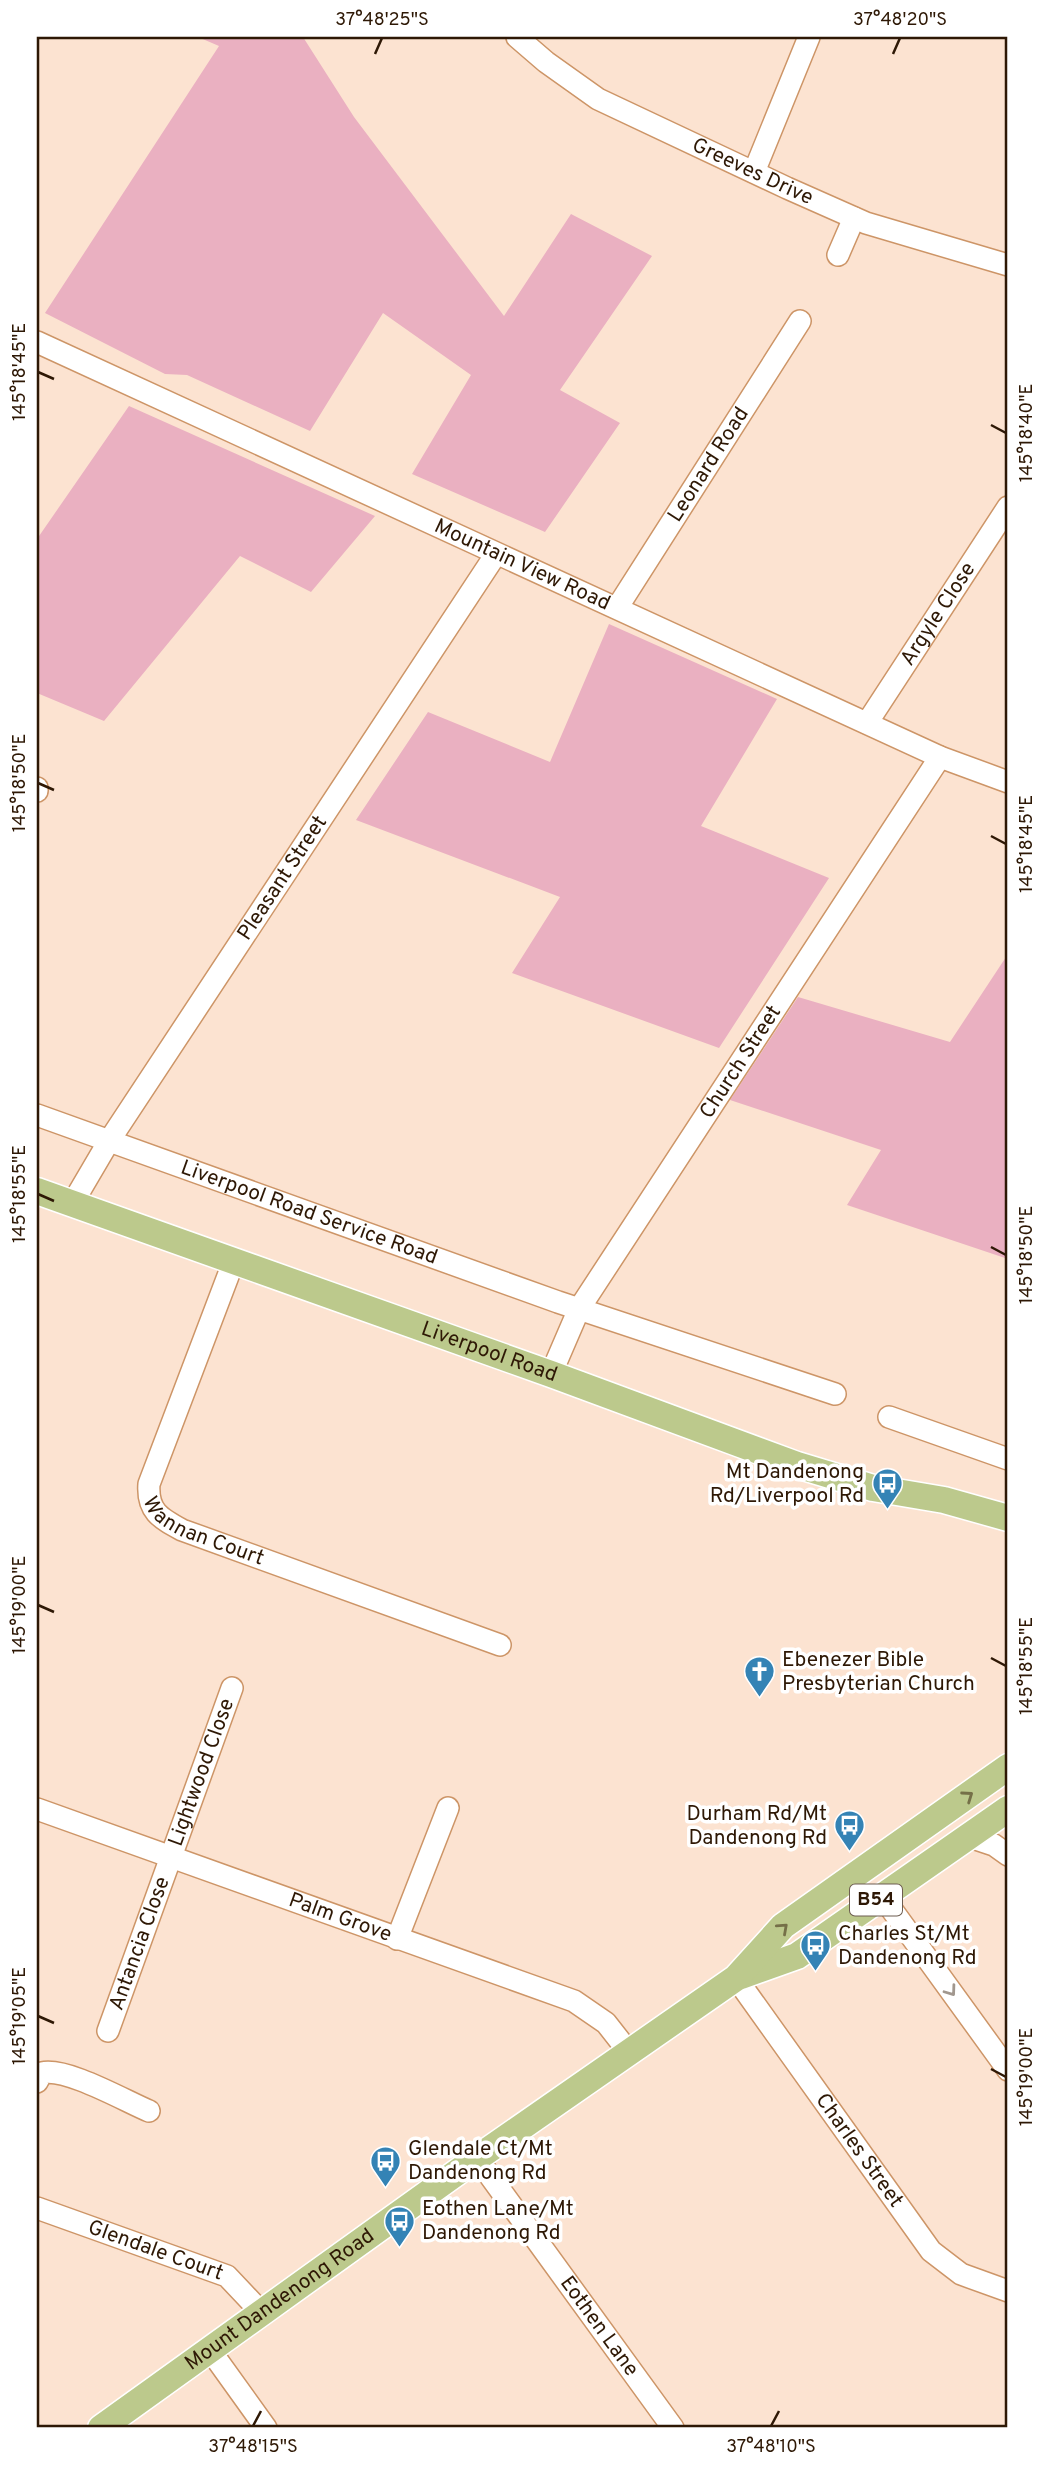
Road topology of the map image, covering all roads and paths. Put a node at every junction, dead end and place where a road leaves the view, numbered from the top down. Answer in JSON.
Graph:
{"nodes":[{"id":1,"x":517,"y":37,"type":"edge"},
{"id":2,"x":809,"y":37,"type":"edge"},
{"id":3,"x":754,"y":172,"type":"junction"},
{"id":4,"x":854,"y":218,"type":"junction"},
{"id":5,"x":838,"y":255,"type":"dead end"},
{"id":6,"x":1008,"y":265,"type":"edge"},
{"id":7,"x":800,"y":321,"type":"dead end"},
{"id":8,"x":37,"y":342,"type":"edge"},
{"id":9,"x":1008,"y":507,"type":"edge"},
{"id":10,"x":496,"y":554,"type":"junction"},
{"id":11,"x":617,"y":608,"type":"junction"},
{"id":12,"x":867,"y":723,"type":"junction"},
{"id":13,"x":940,"y":757,"type":"junction"},
{"id":14,"x":1008,"y":782,"type":"edge"},
{"id":15,"x":37,"y":1115,"type":"edge"},
{"id":16,"x":109,"y":1141,"type":"junction"},
{"id":17,"x":37,"y":1191,"type":"edge"},
{"id":18,"x":72,"y":1204,"type":"junction"},
{"id":19,"x":233,"y":1263,"type":"junction"},
{"id":20,"x":579,"y":1309,"type":"junction"},
{"id":21,"x":551,"y":1374,"type":"junction"},
{"id":22,"x":835,"y":1394,"type":"dead end"},
{"id":23,"x":890,"y":1418,"type":"dead end"},
{"id":24,"x":1008,"y":1460,"type":"edge"},
{"id":25,"x":944,"y":1500,"type":"junction"},
{"id":26,"x":1008,"y":1501,"type":"edge"},
{"id":27,"x":1008,"y":1518,"type":"edge"},
{"id":28,"x":500,"y":1645,"type":"dead end"},
{"id":29,"x":232,"y":1688,"type":"dead end"},
{"id":30,"x":1008,"y":1767,"type":"edge"},
{"id":31,"x":448,"y":1808,"type":"dead end"},
{"id":32,"x":37,"y":1809,"type":"edge"},
{"id":33,"x":1008,"y":1809,"type":"edge"},
{"id":34,"x":967,"y":1836,"type":"junction"},
{"id":35,"x":1008,"y":1855,"type":"edge"},
{"id":36,"x":170,"y":1857,"type":"junction"},
{"id":37,"x":882,"y":1896,"type":"junction"},
{"id":38,"x":397,"y":1939,"type":"junction"},
{"id":39,"x":736,"y":1978,"type":"junction"},
{"id":40,"x":108,"y":2031,"type":"dead end"},
{"id":41,"x":628,"y":2051,"type":"junction"},
{"id":42,"x":1008,"y":2070,"type":"edge"},
{"id":43,"x":37,"y":2081,"type":"edge"},
{"id":44,"x":149,"y":2111,"type":"dead end"},
{"id":45,"x":477,"y":2158,"type":"junction"},
{"id":46,"x":37,"y":2208,"type":"edge"},
{"id":47,"x":1008,"y":2291,"type":"edge"},
{"id":48,"x":262,"y":2313,"type":"junction"},
{"id":49,"x":209,"y":2350,"type":"junction"},
{"id":50,"x":101,"y":2428,"type":"edge"},
{"id":51,"x":266,"y":2428,"type":"edge"},
{"id":52,"x":673,"y":2428,"type":"edge"}],
"edges":[{"from":1,"to":3,"type":"street","name":"Greeves Drive"},
{"from":2,"to":3,"type":"street"},
{"from":3,"to":4,"type":"street","name":"Greeves Drive"},
{"from":4,"to":5,"type":"street"},
{"from":4,"to":6,"type":"street","name":"Greeves Drive"},
{"from":7,"to":11,"type":"street","name":"Leonard Road"},
{"from":8,"to":10,"type":"street","name":"Mountain View Road"},
{"from":9,"to":12,"type":"street","name":"Argyle Close"},
{"from":10,"to":11,"type":"street","name":"Mountain View Road"},
{"from":10,"to":16,"type":"street","name":"Pleasant Street"},
{"from":11,"to":12,"type":"street","name":"Mountain View Road"},
{"from":12,"to":13,"type":"street","name":"Mountain View Road"},
{"from":13,"to":14,"type":"street","name":"Mountain View Road"},
{"from":13,"to":20,"type":"street","name":"Church Street"},
{"from":15,"to":16,"type":"street","name":"Liverpool Road Service Road"},
{"from":16,"to":18,"type":"street","name":"Pleasant Street"},
{"from":16,"to":20,"type":"street","name":"Liverpool Road Service Road"},
{"from":17,"to":18,"type":"main road","name":"Liverpool Road"},
{"from":18,"to":19,"type":"main road","name":"Liverpool Road"},
{"from":19,"to":21,"type":"main road","name":"Liverpool Road"},
{"from":19,"to":28,"type":"street","name":"Wannan Court"},
{"from":20,"to":21,"type":"street","name":"Church Street"},
{"from":20,"to":22,"type":"street","name":"Liverpool Road Service Road"},
{"from":21,"to":25,"type":"main road","name":"Liverpool Road"},
{"from":23,"to":24,"type":"street"},
{"from":25,"to":26,"type":"main road","name":"Liverpool Road"},
{"from":25,"to":27,"type":"main road","name":"Liverpool Road"},
{"from":29,"to":36,"type":"street","name":"Lightwood Close"},
{"from":39,"to":30,"type":"main road","name":"Mount Dandenong Road","number":"B54","one_way":true},
{"from":31,"to":38,"type":"street"},
{"from":32,"to":36,"type":"street","name":"Palm Grove"},
{"from":33,"to":34,"type":"main road","name":"Mount Dandenong Road","number":"B54"},
{"from":34,"to":35,"type":"street"},
{"from":34,"to":37,"type":"main road","name":"Mount Dandenong Road","number":"B54"},
{"from":36,"to":38,"type":"street","name":"Palm Grove"},
{"from":36,"to":40,"type":"street","name":"Antancia Close"},
{"from":37,"to":39,"type":"main road","name":"Mount Dandenong Road","number":"B54"},
{"from":37,"to":42,"type":"street","one_way":true},
{"from":38,"to":41,"type":"street","name":"Palm Grove"},
{"from":39,"to":41,"type":"main road","name":"Mount Dandenong Road","number":"B54"},
{"from":39,"to":47,"type":"street","name":"Charles Street"},
{"from":41,"to":45,"type":"main road","name":"Mount Dandenong Road","number":"B54"},
{"from":43,"to":44,"type":"street"},
{"from":45,"to":48,"type":"main road","name":"Mount Dandenong Road","number":"B54"},
{"from":45,"to":52,"type":"street","name":"Eothen Lane"},
{"from":46,"to":48,"type":"street","name":"Glendale Court"},
{"from":48,"to":49,"type":"main road","name":"Mount Dandenong Road","number":"B54"},
{"from":49,"to":50,"type":"main road","name":"Mount Dandenong Road","number":"B54"},
{"from":49,"to":51,"type":"street"}]}
